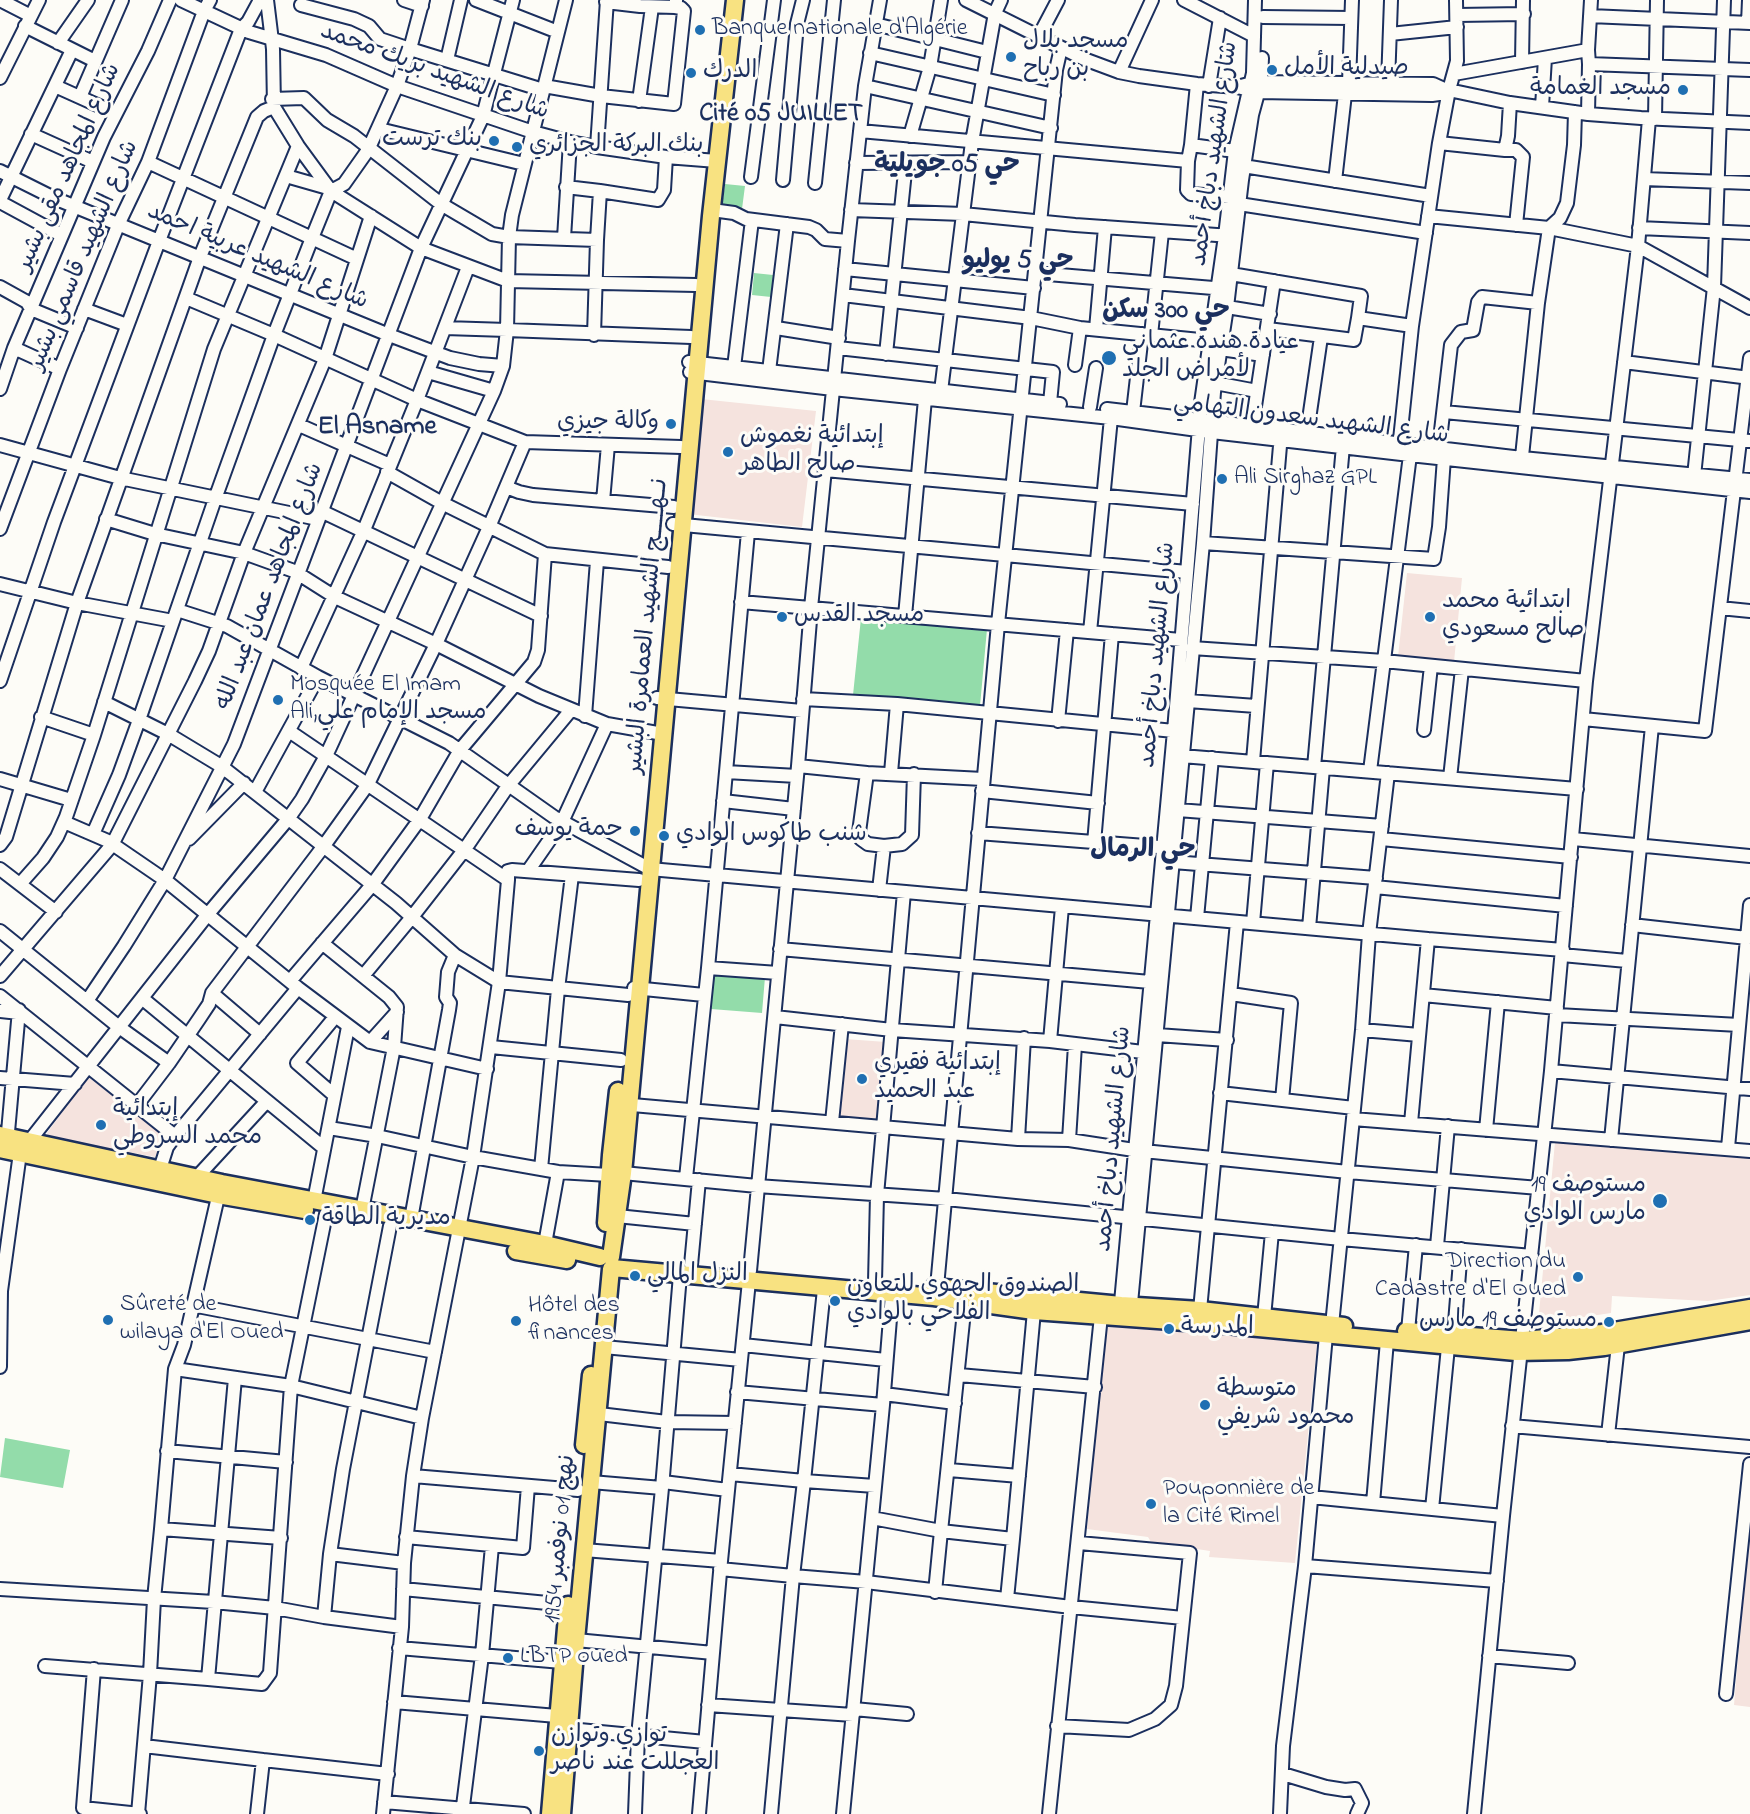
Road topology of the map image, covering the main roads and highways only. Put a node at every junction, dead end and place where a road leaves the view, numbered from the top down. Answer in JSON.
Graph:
{"nodes":[{"id":1,"x":724,"y":0,"type":"edge"},
{"id":2,"x":735,"y":0,"type":"edge"},
{"id":3,"x":712,"y":160,"type":"junction"},
{"id":4,"x":693,"y":367,"type":"junction"},
{"id":5,"x":678,"y":525,"type":"junction"},
{"id":6,"x":661,"y":698,"type":"junction"},
{"id":7,"x":632,"y":990,"type":"junction"},
{"id":8,"x":623,"y":1104,"type":"junction"},
{"id":9,"x":11,"y":1144,"type":"edge"},
{"id":10,"x":616,"y":1174,"type":"junction"},
{"id":11,"x":220,"y":1189,"type":"junction"},
{"id":12,"x":458,"y":1234,"type":"junction"},
{"id":13,"x":606,"y":1263,"type":"junction"},
{"id":14,"x":750,"y":1276,"type":"junction"},
{"id":15,"x":1750,"y":1308,"type":"edge"},
{"id":16,"x":1125,"y":1311,"type":"junction"},
{"id":17,"x":1750,"y":1321,"type":"edge"},
{"id":18,"x":1329,"y":1330,"type":"junction"},
{"id":19,"x":1451,"y":1341,"type":"junction"},
{"id":20,"x":1522,"y":1346,"type":"junction"},
{"id":21,"x":588,"y":1458,"type":"junction"},
{"id":22,"x":584,"y":1486,"type":"junction"},
{"id":23,"x":550,"y":1814,"type":"edge"},
{"id":24,"x":562,"y":1814,"type":"edge"}],
"edges":[{"from":1,"to":3,"type":"main road","name":"نــهـــــج الشهيد العمامرة البشير"},
{"from":2,"to":3,"type":"main road","name":"نــهـــــج الشهيد العمامرة البشير"},
{"from":3,"to":4,"type":"main road","name":"نــهـــــج الشهيد العمامرة البشير"},
{"from":3,"to":4,"type":"main road","name":"نــهـــــج الشهيد العمامرة البشير"},
{"from":4,"to":5,"type":"main road","name":"نــهـــــج الشهيد العمامرة البشير"},
{"from":4,"to":5,"type":"main road","name":"نــهـــــج الشهيد العمامرة البشير"},
{"from":5,"to":6,"type":"main road","name":"نــهـــــج الشهيد العمامرة البشير"},
{"from":5,"to":6,"type":"main road","name":"نــهـــــج الشهيد العمامرة البشير"},
{"from":6,"to":7,"type":"main road","name":"نــهـــــج الشهيد العمامرة البشير"},
{"from":7,"to":8,"type":"main road","name":"نــهـــــج الشهيد العمامرة البشير"},
{"from":7,"to":8,"type":"main road"},
{"from":8,"to":10,"type":"main road","name":"نــهـــــج الشهيد العمامرة البشير"},
{"from":9,"to":11,"type":"main road"},
{"from":9,"to":11,"type":"main road"},
{"from":10,"to":13,"type":"main road"},
{"from":10,"to":13,"type":"main road","name":"نــهـــــج الشهيد العمامرة البشير"},
{"from":11,"to":12,"type":"main road"},
{"from":11,"to":12,"type":"main road"},
{"from":12,"to":13,"type":"main road"},
{"from":12,"to":13,"type":"main road"},
{"from":13,"to":14,"type":"main road"},
{"from":13,"to":21,"type":"main road","name":"نهج 01 نوفمبر 1954"},
{"from":13,"to":21,"type":"main road","name":"نهج 01 نوفمبر 1954"},
{"from":14,"to":16,"type":"main road"},
{"from":14,"to":16,"type":"main road"},
{"from":15,"to":20,"type":"main road"},
{"from":16,"to":18,"type":"main road"},
{"from":16,"to":18,"type":"main road"},
{"from":17,"to":20,"type":"main road"},
{"from":18,"to":19,"type":"main road"},
{"from":18,"to":19,"type":"main road"},
{"from":19,"to":20,"type":"main road"},
{"from":21,"to":22,"type":"main road","name":"نهج 01 نوفمبر 1954"},
{"from":22,"to":23,"type":"main road","name":"نهج 01 نوفمبر 1954"},
{"from":22,"to":24,"type":"main road","name":"نهج 01 نوفمبر 1954"}]}
